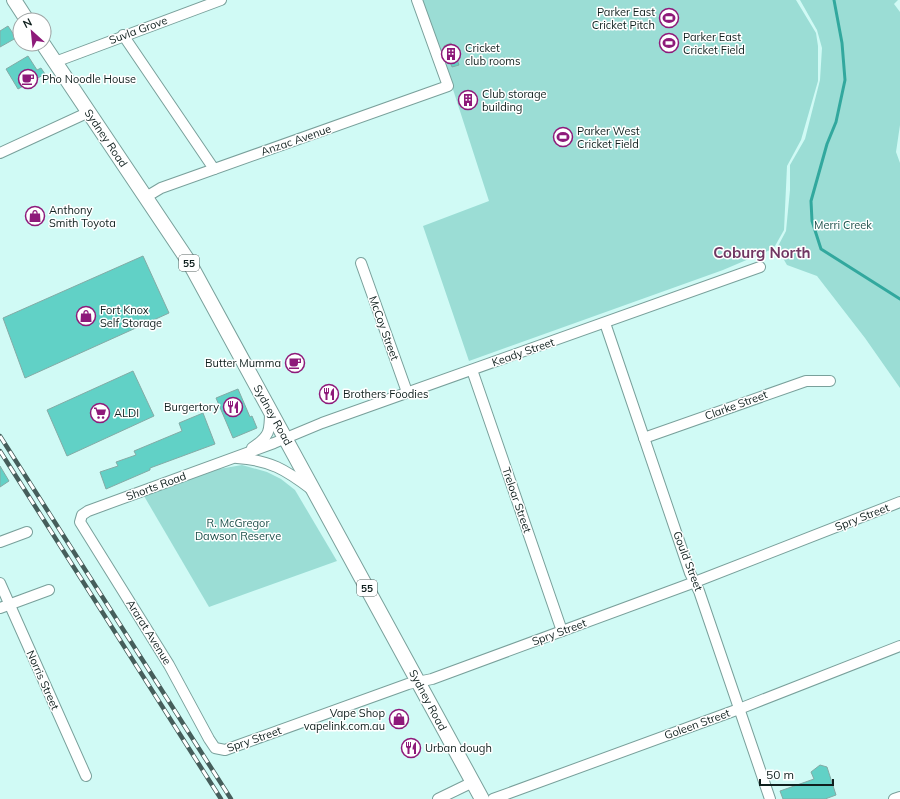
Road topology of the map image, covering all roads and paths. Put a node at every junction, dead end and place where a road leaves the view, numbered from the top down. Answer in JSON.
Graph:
{"nodes":[{"id":1,"x":14,"y":0,"type":"edge"},
{"id":2,"x":221,"y":0,"type":"edge"},
{"id":3,"x":418,"y":0,"type":"edge"},
{"id":4,"x":22,"y":12,"type":"edge"},
{"id":5,"x":123,"y":35,"type":"junction"},
{"id":6,"x":48,"y":52,"type":"edge"},
{"id":7,"x":55,"y":62,"type":"junction"},
{"id":8,"x":89,"y":112,"type":"junction"},
{"id":9,"x":0,"y":152,"type":"edge"},
{"id":10,"x":214,"y":169,"type":"junction"},
{"id":11,"x":146,"y":197,"type":"junction"},
{"id":12,"x":360,"y":263,"type":"dead end"},
{"id":13,"x":760,"y":267,"type":"dead end"},
{"id":14,"x":605,"y":323,"type":"junction"},
{"id":15,"x":472,"y":370,"type":"junction"},
{"id":16,"x":830,"y":381,"type":"dead end"},
{"id":17,"x":407,"y":392,"type":"junction"},
{"id":18,"x":270,"y":408,"type":"junction"},
{"id":19,"x":286,"y":438,"type":"junction"},
{"id":20,"x":644,"y":438,"type":"junction"},
{"id":21,"x":238,"y":456,"type":"junction"},
{"id":22,"x":316,"y":493,"type":"junction"},
{"id":23,"x":900,"y":502,"type":"edge"},
{"id":24,"x":81,"y":517,"type":"joint"},
{"id":25,"x":27,"y":532,"type":"dead end"},
{"id":26,"x":0,"y":542,"type":"edge"},
{"id":27,"x":695,"y":582,"type":"junction"},
{"id":28,"x":0,"y":583,"type":"edge"},
{"id":29,"x":49,"y":590,"type":"dead end"},
{"id":30,"x":5,"y":606,"type":"edge"},
{"id":31,"x":562,"y":631,"type":"junction"},
{"id":32,"x":900,"y":646,"type":"edge"},
{"id":33,"x":419,"y":682,"type":"junction"},
{"id":34,"x":739,"y":709,"type":"junction"},
{"id":35,"x":215,"y":748,"type":"joint"},
{"id":36,"x":86,"y":776,"type":"dead end"},
{"id":37,"x":473,"y":782,"type":"junction"},
{"id":38,"x":900,"y":797,"type":"edge"},
{"id":39,"x":438,"y":799,"type":"edge"},
{"id":40,"x":482,"y":799,"type":"edge"},
{"id":41,"x":493,"y":799,"type":"edge"},
{"id":42,"x":770,"y":799,"type":"edge"},
{"id":43,"x":894,"y":799,"type":"edge"}],
"edges":[{"from":1,"to":4,"type":"highway"},
{"from":2,"to":5,"type":"street","name":"Suvla Grove"},
{"from":3,"to":10,"type":"street","name":"Anzac Avenue"},
{"from":5,"to":7,"type":"street","name":"Suvla Grove"},
{"from":5,"to":10,"type":"street"},
{"from":6,"to":7,"type":"highway","name":"Sydney Road","number":"55"},
{"from":7,"to":8,"type":"highway","name":"Sydney Road","number":"55"},
{"from":8,"to":9,"type":"street"},
{"from":8,"to":11,"type":"highway","name":"Sydney Road","number":"55"},
{"from":10,"to":11,"type":"street","name":"Anzac Avenue"},
{"from":11,"to":18,"type":"highway","name":"Sydney Road","number":"55"},
{"from":12,"to":17,"type":"street","name":"McCoy Street"},
{"from":13,"to":14,"type":"street","name":"Keady Street"},
{"from":14,"to":15,"type":"street","name":"Keady Street"},
{"from":14,"to":20,"type":"street","name":"Gould Street"},
{"from":15,"to":17,"type":"street","name":"Keady Street"},
{"from":15,"to":31,"type":"street","name":"Treloar Street"},
{"from":16,"to":20,"type":"street","name":"Clarke Street"},
{"from":17,"to":19,"type":"street","name":"Keady Street"},
{"from":18,"to":19,"type":"highway","name":"Sydney Road","number":"55"},
{"from":18,"to":21,"type":"street","name":"Shorts Road"},
{"from":19,"to":21,"type":"street","name":"Shorts Road"},
{"from":19,"to":22,"type":"highway","name":"Sydney Road","number":"55"},
{"from":20,"to":27,"type":"street","name":"Gould Street"},
{"from":21,"to":22,"type":"street","name":"Shorts Road"},
{"from":21,"to":24,"type":"street","name":"Shorts Road"},
{"from":22,"to":33,"type":"highway","name":"Sydney Road","number":"55"},
{"from":23,"to":27,"type":"street","name":"Spry Street"},
{"from":24,"to":35,"type":"street","name":"Ararat Avenue"},
{"from":25,"to":26,"type":"street"},
{"from":27,"to":31,"type":"street","name":"Spry Street"},
{"from":27,"to":34,"type":"street","name":"Gould Street"},
{"from":28,"to":30,"type":"street","name":"Norris Street"},
{"from":29,"to":30,"type":"street"},
{"from":30,"to":36,"type":"street","name":"Norris Street"},
{"from":31,"to":33,"type":"street","name":"Spry Street"},
{"from":32,"to":34,"type":"street","name":"Goleen Street"},
{"from":33,"to":35,"type":"street","name":"Spry Street"},
{"from":33,"to":37,"type":"highway","name":"Sydney Road","number":"55"},
{"from":34,"to":41,"type":"street","name":"Goleen Street"},
{"from":34,"to":42,"type":"street","name":"Gould Street"},
{"from":37,"to":39,"type":"street"},
{"from":37,"to":40,"type":"highway","name":"Sydney Road","number":"55"},
{"from":38,"to":43,"type":"street"}]}
